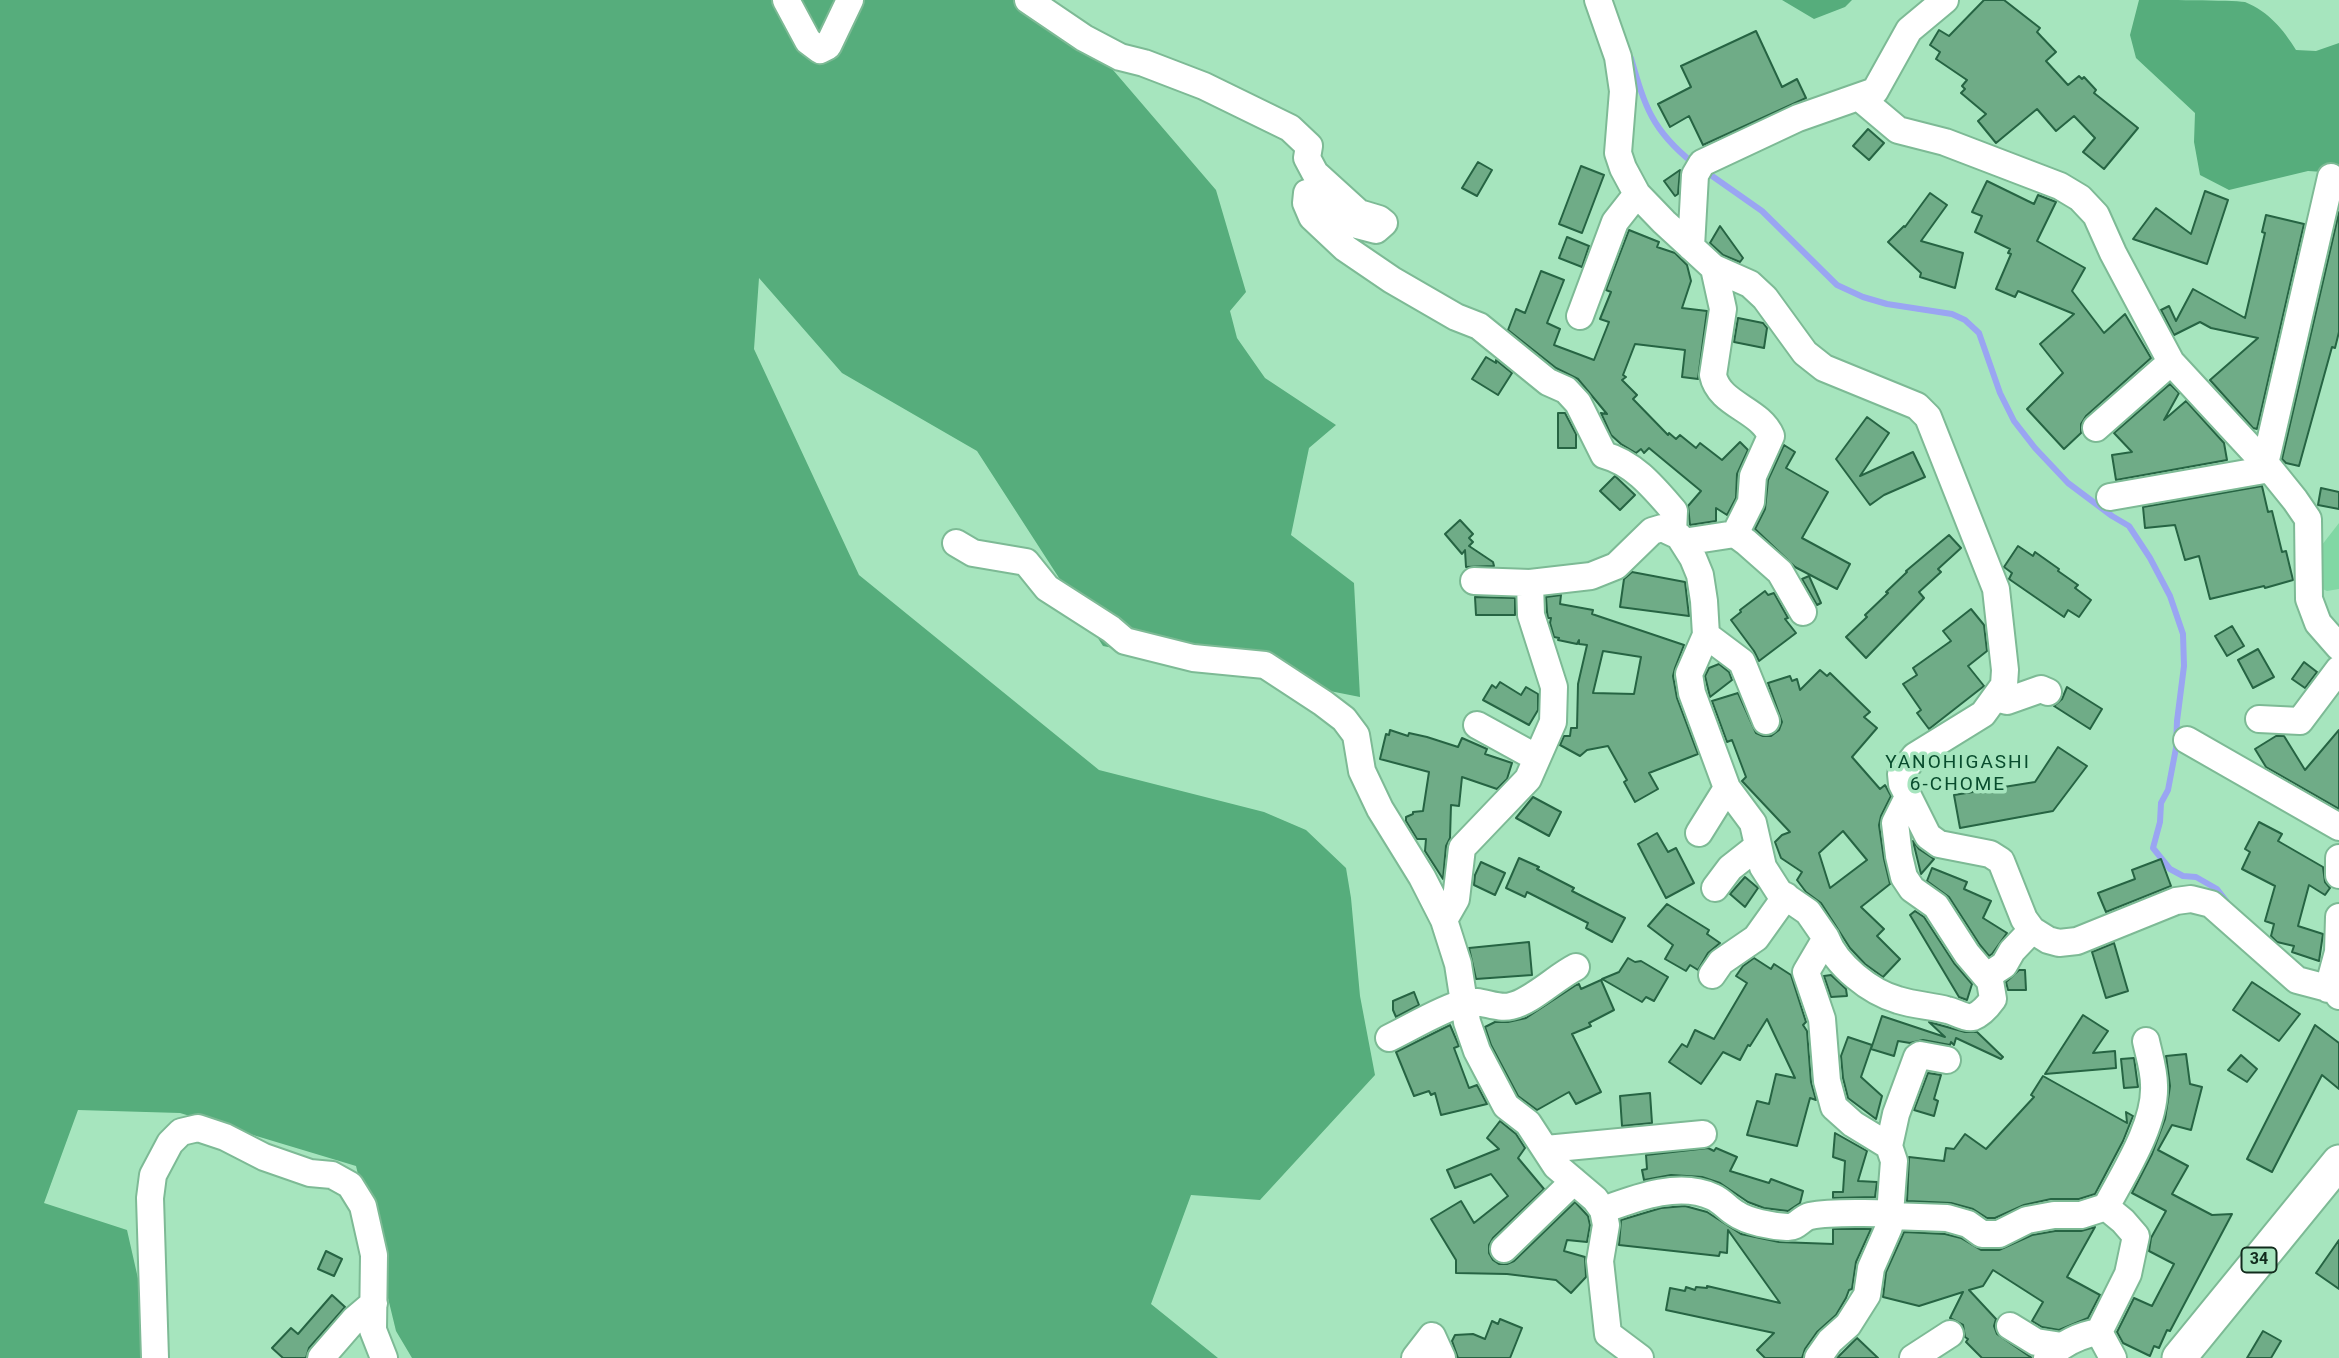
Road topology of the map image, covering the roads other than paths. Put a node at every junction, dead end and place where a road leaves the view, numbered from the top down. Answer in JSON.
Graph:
{"nodes":[{"id":1,"x":786,"y":0,"type":"edge"},
{"id":2,"x":850,"y":0,"type":"edge"},
{"id":3,"x":1028,"y":0,"type":"edge"},
{"id":4,"x":1598,"y":0,"type":"edge"},
{"id":5,"x":1945,"y":0,"type":"edge"},
{"id":6,"x":1860,"y":98,"type":"junction"},
{"id":7,"x":2331,"y":177,"type":"dead end"},
{"id":8,"x":1637,"y":194,"type":"junction"},
{"id":9,"x":1691,"y":247,"type":"junction"},
{"id":10,"x":1714,"y":268,"type":"junction"},
{"id":11,"x":1580,"y":316,"type":"dead end"},
{"id":12,"x":2171,"y":362,"type":"junction"},
{"id":13,"x":2096,"y":428,"type":"dead end"},
{"id":14,"x":2267,"y":467,"type":"junction"},
{"id":15,"x":2110,"y":497,"type":"dead end"},
{"id":16,"x":1735,"y":534,"type":"junction"},
{"id":17,"x":1678,"y":537,"type":"junction"},
{"id":18,"x":956,"y":543,"type":"dead end"},
{"id":19,"x":1474,"y":580,"type":"dead end"},
{"id":20,"x":1530,"y":583,"type":"junction"},
{"id":21,"x":1803,"y":612,"type":"dead end"},
{"id":22,"x":1706,"y":635,"type":"junction"},
{"id":23,"x":2338,"y":643,"type":"edge"},
{"id":24,"x":2339,"y":669,"type":"edge"},
{"id":25,"x":2048,"y":692,"type":"dead end"},
{"id":26,"x":1996,"y":698,"type":"junction"},
{"id":27,"x":2259,"y":719,"type":"dead end"},
{"id":28,"x":1766,"y":721,"type":"dead end"},
{"id":29,"x":1477,"y":725,"type":"dead end"},
{"id":30,"x":2187,"y":740,"type":"dead end"},
{"id":31,"x":1537,"y":758,"type":"junction"},
{"id":32,"x":1727,"y":788,"type":"junction"},
{"id":33,"x":1908,"y":797,"type":"junction"},
{"id":34,"x":2339,"y":827,"type":"edge"},
{"id":35,"x":1699,"y":833,"type":"dead end"},
{"id":36,"x":1758,"y":846,"type":"junction"},
{"id":37,"x":2339,"y":858,"type":"edge"},
{"id":38,"x":2339,"y":875,"type":"edge"},
{"id":39,"x":1715,"y":888,"type":"dead end"},
{"id":40,"x":1786,"y":896,"type":"junction"},
{"id":41,"x":2339,"y":917,"type":"edge"},
{"id":42,"x":1444,"y":920,"type":"junction"},
{"id":43,"x":2032,"y":930,"type":"junction"},
{"id":44,"x":1826,"y":938,"type":"junction"},
{"id":45,"x":1576,"y":967,"type":"dead end"},
{"id":46,"x":1712,"y":975,"type":"dead end"},
{"id":47,"x":1987,"y":976,"type":"junction"},
{"id":48,"x":2334,"y":993,"type":"edge"},
{"id":49,"x":1464,"y":1003,"type":"junction"},
{"id":50,"x":1389,"y":1038,"type":"dead end"},
{"id":51,"x":2147,"y":1041,"type":"dead end"},
{"id":52,"x":1947,"y":1060,"type":"dead end"},
{"id":53,"x":1703,"y":1134,"type":"dead end"},
{"id":54,"x":1889,"y":1146,"type":"junction"},
{"id":55,"x":1546,"y":1149,"type":"junction"},
{"id":56,"x":2339,"y":1162,"type":"edge"},
{"id":57,"x":1574,"y":1181,"type":"junction"},
{"id":58,"x":2106,"y":1208,"type":"junction"},
{"id":59,"x":1603,"y":1210,"type":"junction"},
{"id":60,"x":1891,"y":1215,"type":"junction"},
{"id":61,"x":1504,"y":1248,"type":"dead end"},
{"id":62,"x":374,"y":1303,"type":"junction"},
{"id":63,"x":2010,"y":1326,"type":"dead end"},
{"id":64,"x":2099,"y":1332,"type":"junction"},
{"id":65,"x":1950,"y":1334,"type":"dead end"},
{"id":66,"x":2054,"y":1352,"type":"edge"},
{"id":67,"x":155,"y":1358,"type":"edge"},
{"id":68,"x":321,"y":1358,"type":"edge"},
{"id":69,"x":384,"y":1358,"type":"edge"},
{"id":70,"x":1415,"y":1358,"type":"edge"},
{"id":71,"x":1443,"y":1358,"type":"edge"},
{"id":72,"x":1640,"y":1358,"type":"edge"},
{"id":73,"x":1818,"y":1358,"type":"edge"},
{"id":74,"x":1913,"y":1358,"type":"edge"},
{"id":75,"x":2113,"y":1358,"type":"edge"},
{"id":76,"x":2179,"y":1358,"type":"edge"}],
"edges":[{"from":1,"to":2,"type":"street"},
{"from":3,"to":17,"type":"street"},
{"from":4,"to":8,"type":"street"},
{"from":5,"to":6,"type":"street"},
{"from":6,"to":9,"type":"street"},
{"from":6,"to":12,"type":"street"},
{"from":7,"to":14,"type":"street"},
{"from":8,"to":9,"type":"street"},
{"from":8,"to":11,"type":"street"},
{"from":9,"to":10,"type":"street"},
{"from":10,"to":16,"type":"street"},
{"from":10,"to":26,"type":"street"},
{"from":12,"to":13,"type":"street"},
{"from":12,"to":14,"type":"street"},
{"from":14,"to":15,"type":"street"},
{"from":14,"to":23,"type":"street"},
{"from":16,"to":17,"type":"street"},
{"from":16,"to":21,"type":"street"},
{"from":17,"to":20,"type":"street"},
{"from":17,"to":22,"type":"street"},
{"from":18,"to":42,"type":"street"},
{"from":19,"to":20,"type":"street"},
{"from":20,"to":31,"type":"street"},
{"from":22,"to":28,"type":"street"},
{"from":22,"to":32,"type":"street"},
{"from":24,"to":27,"type":"street"},
{"from":25,"to":26,"type":"street"},
{"from":26,"to":33,"type":"street"},
{"from":29,"to":31,"type":"street"},
{"from":30,"to":34,"type":"street"},
{"from":31,"to":42,"type":"street"},
{"from":32,"to":35,"type":"street"},
{"from":32,"to":36,"type":"street"},
{"from":33,"to":43,"type":"street"},
{"from":33,"to":47,"type":"street"},
{"from":36,"to":39,"type":"street"},
{"from":36,"to":40,"type":"street"},
{"from":37,"to":38,"type":"street"},
{"from":40,"to":44,"type":"street"},
{"from":40,"to":46,"type":"street"},
{"from":41,"to":48,"type":"street"},
{"from":42,"to":49,"type":"street"},
{"from":43,"to":47,"type":"street"},
{"from":43,"to":48,"type":"street"},
{"from":44,"to":47,"type":"street"},
{"from":44,"to":54,"type":"street"},
{"from":45,"to":49,"type":"street"},
{"from":49,"to":50,"type":"street"},
{"from":49,"to":55,"type":"street"},
{"from":51,"to":58,"type":"street"},
{"from":52,"to":54,"type":"street"},
{"from":53,"to":55,"type":"street"},
{"from":54,"to":60,"type":"street"},
{"from":55,"to":57,"type":"street"},
{"from":56,"to":76,"type":"main road","number":"34"},
{"from":57,"to":59,"type":"street"},
{"from":57,"to":61,"type":"street"},
{"from":58,"to":60,"type":"street"},
{"from":58,"to":64,"type":"street"},
{"from":59,"to":60,"type":"street"},
{"from":59,"to":72,"type":"street"},
{"from":60,"to":73,"type":"street"},
{"from":62,"to":67,"type":"street"},
{"from":62,"to":68,"type":"street"},
{"from":62,"to":69,"type":"street"},
{"from":63,"to":66,"type":"street"},
{"from":64,"to":66,"type":"street"},
{"from":64,"to":75,"type":"street"},
{"from":65,"to":74,"type":"street"},
{"from":70,"to":71,"type":"street"}]}
